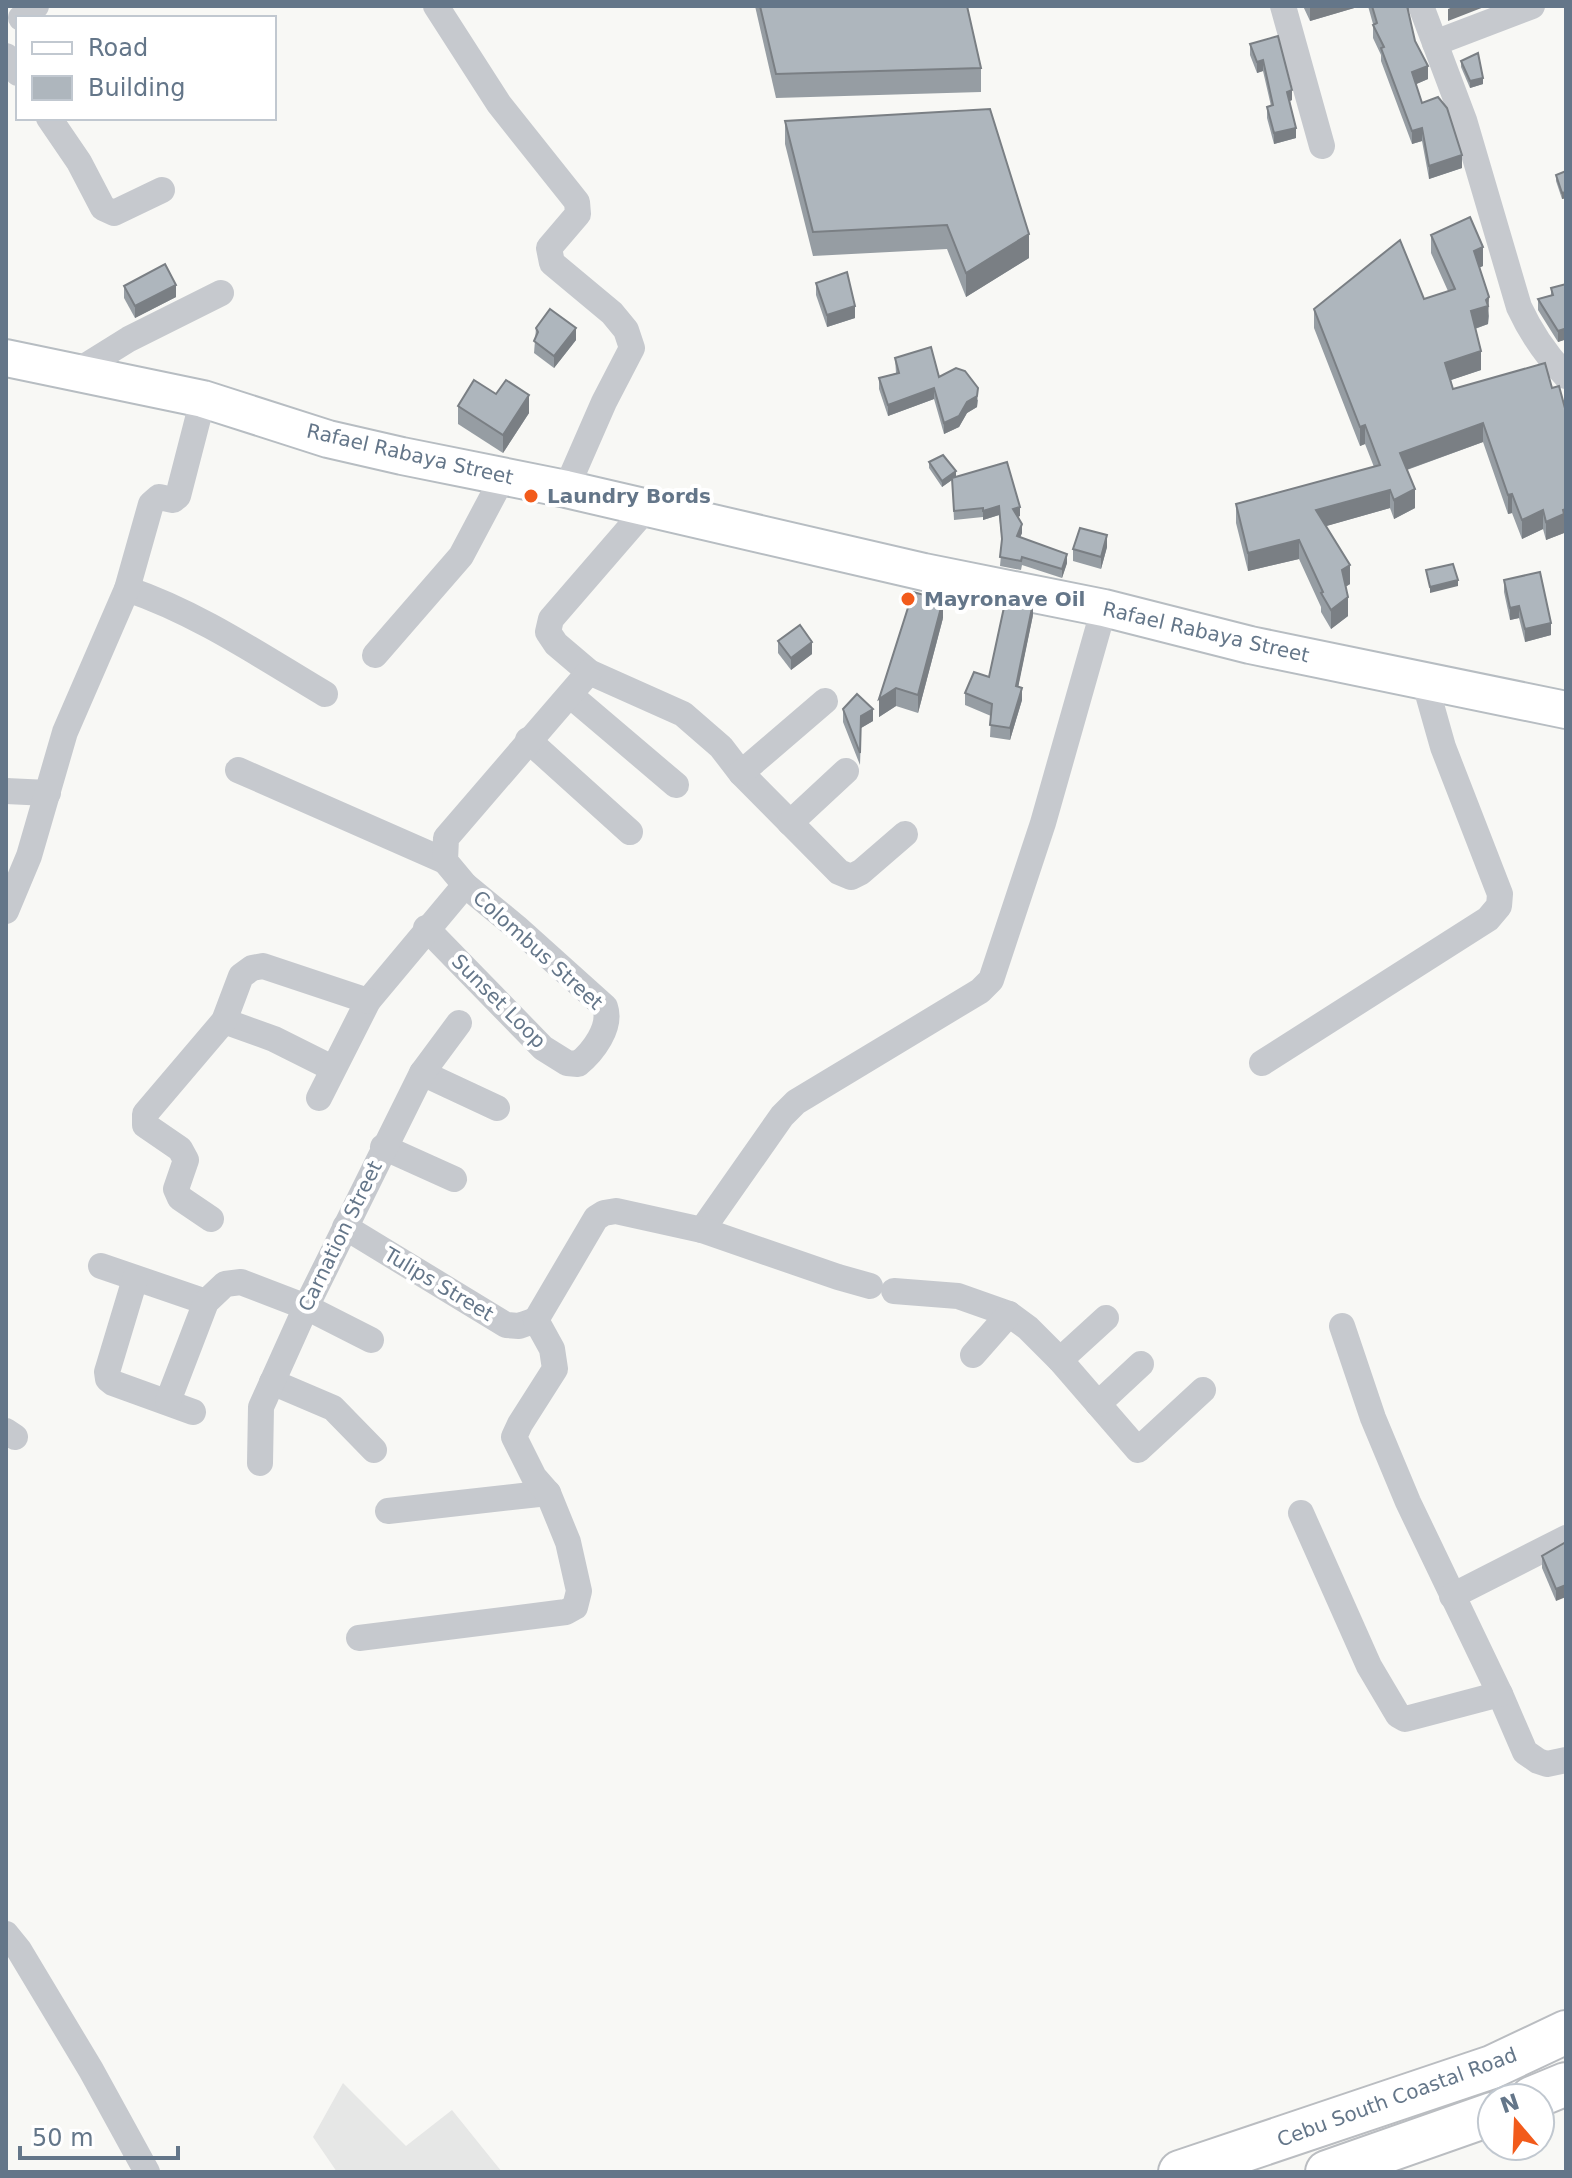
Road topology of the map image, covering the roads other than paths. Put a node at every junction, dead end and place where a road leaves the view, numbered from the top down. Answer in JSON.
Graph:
{"nodes":[{"id":1,"x":436,"y":6,"type":"edge"},
{"id":2,"x":1283,"y":6,"type":"edge"},
{"id":3,"x":1421,"y":6,"type":"edge"},
{"id":4,"x":1532,"y":6,"type":"edge"},
{"id":5,"x":1435,"y":43,"type":"junction"},
{"id":6,"x":50,"y":120,"type":"edge"},
{"id":7,"x":1322,"y":146,"type":"dead end"},
{"id":8,"x":162,"y":190,"type":"dead end"},
{"id":9,"x":221,"y":293,"type":"dead end"},
{"id":10,"x":6,"y":358,"type":"edge"},
{"id":11,"x":76,"y":372,"type":"junction"},
{"id":12,"x":1566,"y":376,"type":"edge"},
{"id":13,"x":203,"y":399,"type":"junction"},
{"id":14,"x":504,"y":475,"type":"junction"},
{"id":15,"x":566,"y":489,"type":"junction"},
{"id":16,"x":647,"y":508,"type":"junction"},
{"id":17,"x":127,"y":589,"type":"junction"},
{"id":18,"x":1104,"y":608,"type":"junction"},
{"id":19,"x":375,"y":655,"type":"dead end"},
{"id":20,"x":589,"y":672,"type":"junction"},
{"id":21,"x":1424,"y":680,"type":"junction"},
{"id":22,"x":325,"y":694,"type":"dead end"},
{"id":23,"x":570,"y":695,"type":"junction"},
{"id":24,"x":825,"y":701,"type":"dead end"},
{"id":25,"x":1566,"y":710,"type":"edge"},
{"id":26,"x":528,"y":740,"type":"junction"},
{"id":27,"x":238,"y":770,"type":"dead end"},
{"id":28,"x":846,"y":771,"type":"dead end"},
{"id":29,"x":741,"y":773,"type":"junction"},
{"id":30,"x":676,"y":785,"type":"dead end"},
{"id":31,"x":6,"y":791,"type":"edge"},
{"id":32,"x":48,"y":793,"type":"junction"},
{"id":33,"x":790,"y":823,"type":"junction"},
{"id":34,"x":630,"y":832,"type":"dead end"},
{"id":35,"x":905,"y":834,"type":"dead end"},
{"id":36,"x":445,"y":849,"type":"junction"},
{"id":37,"x":465,"y":885,"type":"junction"},
{"id":38,"x":6,"y":911,"type":"edge"},
{"id":39,"x":426,"y":928,"type":"junction"},
{"id":40,"x":368,"y":1001,"type":"junction"},
{"id":41,"x":224,"y":1021,"type":"junction"},
{"id":42,"x":459,"y":1023,"type":"dead end"},
{"id":43,"x":1262,"y":1063,"type":"dead end"},
{"id":44,"x":578,"y":1064,"type":"joint"},
{"id":45,"x":332,"y":1068,"type":"junction"},
{"id":46,"x":422,"y":1073,"type":"junction"},
{"id":47,"x":319,"y":1098,"type":"dead end"},
{"id":48,"x":497,"y":1108,"type":"dead end"},
{"id":49,"x":383,"y":1147,"type":"junction"},
{"id":50,"x":454,"y":1179,"type":"dead end"},
{"id":51,"x":211,"y":1219,"type":"dead end"},
{"id":52,"x":345,"y":1227,"type":"junction"},
{"id":53,"x":702,"y":1230,"type":"junction"},
{"id":54,"x":101,"y":1266,"type":"dead end"},
{"id":55,"x":135,"y":1279,"type":"junction"},
{"id":56,"x":206,"y":1302,"type":"junction"},
{"id":57,"x":306,"y":1307,"type":"junction"},
{"id":58,"x":1009,"y":1314,"type":"junction"},
{"id":59,"x":1106,"y":1318,"type":"dead end"},
{"id":60,"x":536,"y":1320,"type":"junction"},
{"id":61,"x":1342,"y":1326,"type":"dead end"},
{"id":62,"x":371,"y":1340,"type":"dead end"},
{"id":63,"x":973,"y":1355,"type":"dead end"},
{"id":64,"x":1060,"y":1360,"type":"junction"},
{"id":65,"x":1141,"y":1364,"type":"dead end"},
{"id":66,"x":272,"y":1382,"type":"junction"},
{"id":67,"x":1203,"y":1390,"type":"dead end"},
{"id":68,"x":168,"y":1401,"type":"junction"},
{"id":69,"x":1098,"y":1404,"type":"junction"},
{"id":70,"x":193,"y":1412,"type":"dead end"},
{"id":71,"x":374,"y":1450,"type":"dead end"},
{"id":72,"x":260,"y":1463,"type":"dead end"},
{"id":73,"x":548,"y":1493,"type":"junction"},
{"id":74,"x":388,"y":1511,"type":"dead end"},
{"id":75,"x":1301,"y":1513,"type":"dead end"},
{"id":76,"x":1566,"y":1538,"type":"edge"},
{"id":77,"x":1452,"y":1596,"type":"junction"},
{"id":78,"x":359,"y":1638,"type":"dead end"},
{"id":79,"x":1500,"y":1694,"type":"junction"},
{"id":80,"x":1564,"y":1765,"type":"edge"},
{"id":81,"x":6,"y":1934,"type":"edge"},
{"id":82,"x":1566,"y":2032,"type":"edge"},
{"id":83,"x":1476,"y":2120,"type":"edge"},
{"id":84,"x":147,"y":2172,"type":"edge"},
{"id":85,"x":1180,"y":2172,"type":"edge"},
{"id":86,"x":1327,"y":2172,"type":"edge"}],
"edges":[{"from":1,"to":15,"type":"street"},
{"from":2,"to":7,"type":"street"},
{"from":3,"to":5,"type":"street"},
{"from":4,"to":5,"type":"street"},
{"from":5,"to":12,"type":"street"},
{"from":6,"to":8,"type":"street"},
{"from":9,"to":11,"type":"street"},
{"from":10,"to":11,"type":"main road","name":"Rafael Rabaya Street"},
{"from":11,"to":13,"type":"main road","name":"Rafael Rabaya Street"},
{"from":13,"to":14,"type":"main road","name":"Rafael Rabaya Street"},
{"from":13,"to":17,"type":"street"},
{"from":14,"to":15,"type":"main road","name":"Rafael Rabaya Street"},
{"from":14,"to":19,"type":"street"},
{"from":15,"to":16,"type":"main road","name":"Rafael Rabaya Street"},
{"from":16,"to":18,"type":"main road","name":"Rafael Rabaya Street"},
{"from":16,"to":20,"type":"street"},
{"from":17,"to":22,"type":"street"},
{"from":17,"to":32,"type":"street"},
{"from":18,"to":21,"type":"main road","name":"Rafael Rabaya Street"},
{"from":18,"to":53,"type":"street"},
{"from":20,"to":23,"type":"street"},
{"from":20,"to":29,"type":"street"},
{"from":21,"to":25,"type":"main road","name":"Rafael Rabaya Street"},
{"from":21,"to":43,"type":"street"},
{"from":23,"to":26,"type":"street"},
{"from":23,"to":30,"type":"street"},
{"from":24,"to":29,"type":"street"},
{"from":26,"to":34,"type":"street"},
{"from":26,"to":36,"type":"street"},
{"from":27,"to":36,"type":"street"},
{"from":28,"to":33,"type":"street"},
{"from":29,"to":33,"type":"street"},
{"from":31,"to":32,"type":"street"},
{"from":32,"to":38,"type":"street"},
{"from":33,"to":35,"type":"street"},
{"from":36,"to":37,"type":"street","name":"Colombus Street"},
{"from":37,"to":39,"type":"street"},
{"from":37,"to":44,"type":"street","name":"Colombus Street"},
{"from":39,"to":40,"type":"street"},
{"from":39,"to":44,"type":"street","name":"Sunset Loop"},
{"from":40,"to":41,"type":"street"},
{"from":40,"to":45,"type":"street"},
{"from":41,"to":45,"type":"street"},
{"from":41,"to":51,"type":"street"},
{"from":42,"to":46,"type":"street","name":"Carnation Street"},
{"from":45,"to":47,"type":"street"},
{"from":46,"to":48,"type":"street"},
{"from":46,"to":49,"type":"street","name":"Carnation Street"},
{"from":49,"to":50,"type":"street"},
{"from":49,"to":52,"type":"street","name":"Carnation Street"},
{"from":52,"to":57,"type":"street","name":"Carnation Street"},
{"from":52,"to":60,"type":"street","name":"Tulips Street"},
{"from":53,"to":58,"type":"street"},
{"from":53,"to":60,"type":"street"},
{"from":54,"to":55,"type":"street"},
{"from":55,"to":56,"type":"street"},
{"from":55,"to":68,"type":"street"},
{"from":56,"to":57,"type":"street"},
{"from":56,"to":68,"type":"street"},
{"from":57,"to":62,"type":"street"},
{"from":57,"to":66,"type":"street","name":"Carnation Street"},
{"from":58,"to":63,"type":"street"},
{"from":58,"to":64,"type":"street"},
{"from":59,"to":64,"type":"street"},
{"from":60,"to":73,"type":"street"},
{"from":61,"to":77,"type":"street"},
{"from":64,"to":69,"type":"street"},
{"from":65,"to":69,"type":"street"},
{"from":66,"to":71,"type":"street"},
{"from":66,"to":72,"type":"street","name":"Carnation Street"},
{"from":67,"to":69,"type":"street"},
{"from":68,"to":70,"type":"street"},
{"from":73,"to":74,"type":"street"},
{"from":73,"to":78,"type":"street"},
{"from":75,"to":79,"type":"street"},
{"from":76,"to":77,"type":"street"},
{"from":77,"to":79,"type":"street"},
{"from":79,"to":80,"type":"street"},
{"from":81,"to":84,"type":"street"},
{"from":82,"to":85,"type":"highway","name":"Cebu South Coastal Road"},
{"from":83,"to":86,"type":"highway"}]}
